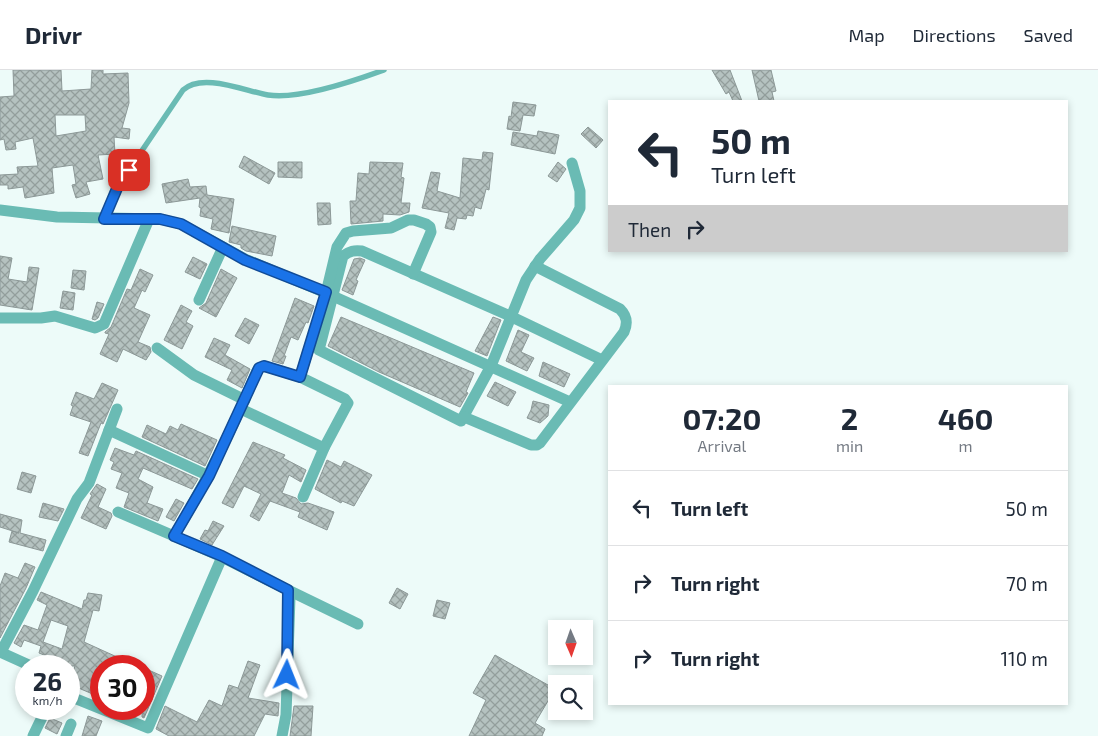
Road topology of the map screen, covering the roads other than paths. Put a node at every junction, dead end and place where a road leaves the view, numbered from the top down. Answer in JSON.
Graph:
{"nodes":[{"id":1,"x":384,"y":70,"type":"edge"},
{"id":2,"x":572,"y":163,"type":"dead end"},
{"id":3,"x":0,"y":210,"type":"edge"},
{"id":4,"x":104,"y":219,"type":"junction"},
{"id":5,"x":149,"y":219,"type":"junction"},
{"id":6,"x":223,"y":247,"type":"junction"},
{"id":7,"x":535,"y":266,"type":"junction"},
{"id":8,"x":413,"y":274,"type":"junction"},
{"id":9,"x":329,"y":294,"type":"junction"},
{"id":10,"x":199,"y":300,"type":"dead end"},
{"id":11,"x":510,"y":316,"type":"junction"},
{"id":12,"x":0,"y":318,"type":"edge"},
{"id":13,"x":157,"y":348,"type":"dead end"},
{"id":14,"x":602,"y":360,"type":"junction"},
{"id":15,"x":491,"y":366,"type":"junction"},
{"id":16,"x":300,"y":377,"type":"junction"},
{"id":17,"x":570,"y":402,"type":"junction"},
{"id":18,"x":243,"y":404,"type":"junction"},
{"id":19,"x":117,"y":409,"type":"dead end"},
{"id":20,"x":464,"y":417,"type":"junction"},
{"id":21,"x":109,"y":430,"type":"junction"},
{"id":22,"x":324,"y":448,"type":"junction"},
{"id":23,"x":209,"y":476,"type":"junction"},
{"id":24,"x":303,"y":497,"type":"dead end"},
{"id":25,"x":118,"y":512,"type":"dead end"},
{"id":26,"x":174,"y":536,"type":"junction"},
{"id":27,"x":222,"y":556,"type":"junction"},
{"id":28,"x":288,"y":590,"type":"junction"},
{"id":29,"x":358,"y":624,"type":"dead end"},
{"id":30,"x":0,"y":652,"type":"edge"},
{"id":31,"x":15,"y":659,"type":"edge"},
{"id":32,"x":80,"y":701,"type":"edge"},
{"id":33,"x":41,"y":720,"type":"edge"},
{"id":34,"x":71,"y":724,"type":"dead end"},
{"id":35,"x":150,"y":732,"type":"edge"},
{"id":36,"x":33,"y":736,"type":"edge"},
{"id":37,"x":66,"y":736,"type":"edge"},
{"id":38,"x":282,"y":736,"type":"edge"}],
"edges":[{"from":1,"to":4,"type":"lane"},
{"from":2,"to":7,"type":"street"},
{"from":3,"to":4,"type":"street"},
{"from":4,"to":5,"type":"street"},
{"from":5,"to":6,"type":"street"},
{"from":5,"to":12,"type":"street"},
{"from":6,"to":9,"type":"street"},
{"from":6,"to":10,"type":"street"},
{"from":7,"to":11,"type":"street"},
{"from":7,"to":14,"type":"street"},
{"from":8,"to":9,"type":"street"},
{"from":8,"to":9,"type":"street"},
{"from":8,"to":11,"type":"street"},
{"from":9,"to":15,"type":"street"},
{"from":9,"to":16,"type":"street"},
{"from":9,"to":20,"type":"street"},
{"from":11,"to":14,"type":"street"},
{"from":11,"to":15,"type":"street"},
{"from":13,"to":18,"type":"street"},
{"from":14,"to":17,"type":"street"},
{"from":15,"to":17,"type":"street"},
{"from":15,"to":20,"type":"street"},
{"from":16,"to":18,"type":"street"},
{"from":16,"to":22,"type":"street"},
{"from":17,"to":20,"type":"street"},
{"from":18,"to":22,"type":"street"},
{"from":18,"to":23,"type":"street"},
{"from":19,"to":21,"type":"street"},
{"from":21,"to":23,"type":"street"},
{"from":21,"to":30,"type":"street"},
{"from":22,"to":24,"type":"street"},
{"from":23,"to":26,"type":"street"},
{"from":25,"to":26,"type":"street"},
{"from":26,"to":27,"type":"street"},
{"from":27,"to":28,"type":"street"},
{"from":27,"to":35,"type":"street"},
{"from":28,"to":29,"type":"street"},
{"from":28,"to":38,"type":"street"},
{"from":30,"to":31,"type":"street"},
{"from":32,"to":35,"type":"street"},
{"from":33,"to":36,"type":"street"},
{"from":34,"to":37,"type":"street"}]}
